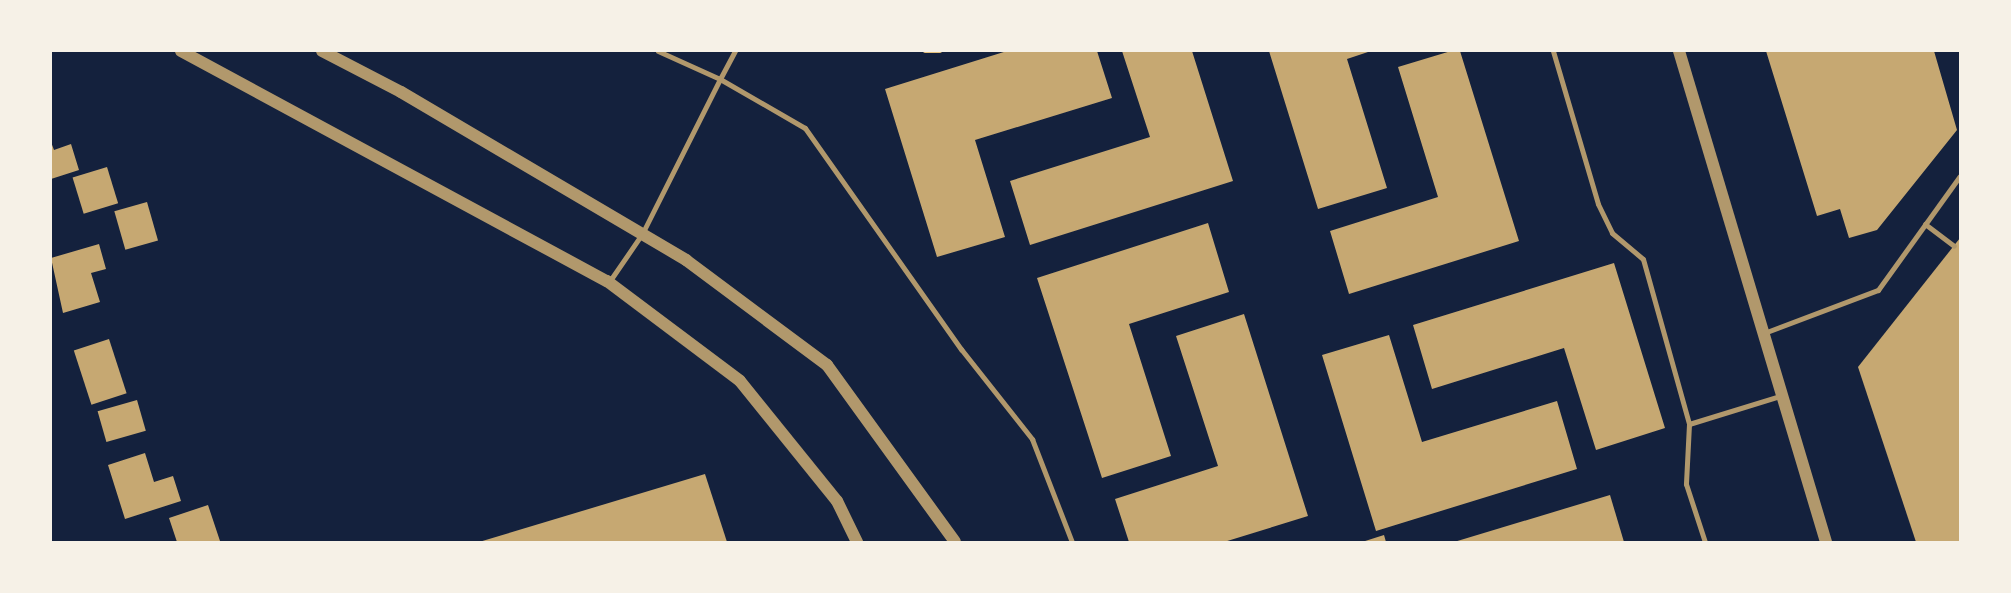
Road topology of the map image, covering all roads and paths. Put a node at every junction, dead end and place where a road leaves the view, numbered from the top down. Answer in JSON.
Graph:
{"nodes":[{"id":1,"x":181,"y":51,"type":"edge"},
{"id":2,"x":322,"y":51,"type":"edge"},
{"id":3,"x":658,"y":51,"type":"edge"},
{"id":4,"x":735,"y":51,"type":"edge"},
{"id":5,"x":925,"y":51,"type":"edge"},
{"id":6,"x":940,"y":51,"type":"edge"},
{"id":7,"x":1553,"y":51,"type":"edge"},
{"id":8,"x":1679,"y":51,"type":"edge"},
{"id":9,"x":720,"y":79,"type":"junction"},
{"id":10,"x":1960,"y":176,"type":"edge"},
{"id":11,"x":1925,"y":224,"type":"junction"},
{"id":12,"x":642,"y":234,"type":"junction"},
{"id":13,"x":1954,"y":246,"type":"dead end"},
{"id":14,"x":610,"y":282,"type":"junction"},
{"id":15,"x":1764,"y":333,"type":"junction"},
{"id":16,"x":1783,"y":395,"type":"junction"},
{"id":17,"x":1689,"y":424,"type":"junction"},
{"id":18,"x":857,"y":542,"type":"edge"},
{"id":19,"x":955,"y":542,"type":"edge"},
{"id":20,"x":1072,"y":542,"type":"edge"},
{"id":21,"x":1705,"y":542,"type":"edge"},
{"id":22,"x":1826,"y":542,"type":"edge"}],
"edges":[{"from":1,"to":14,"type":"street"},
{"from":2,"to":12,"type":"street"},
{"from":3,"to":9,"type":"lane"},
{"from":4,"to":9,"type":"lane"},
{"from":5,"to":6,"type":"path"},
{"from":7,"to":17,"type":"lane"},
{"from":8,"to":15,"type":"street"},
{"from":9,"to":12,"type":"lane"},
{"from":9,"to":20,"type":"lane"},
{"from":10,"to":11,"type":"lane"},
{"from":11,"to":13,"type":"lane"},
{"from":11,"to":15,"type":"lane"},
{"from":12,"to":14,"type":"lane"},
{"from":12,"to":19,"type":"street"},
{"from":14,"to":18,"type":"street"},
{"from":15,"to":16,"type":"street"},
{"from":16,"to":17,"type":"lane"},
{"from":16,"to":22,"type":"street"},
{"from":17,"to":21,"type":"lane"}]}
